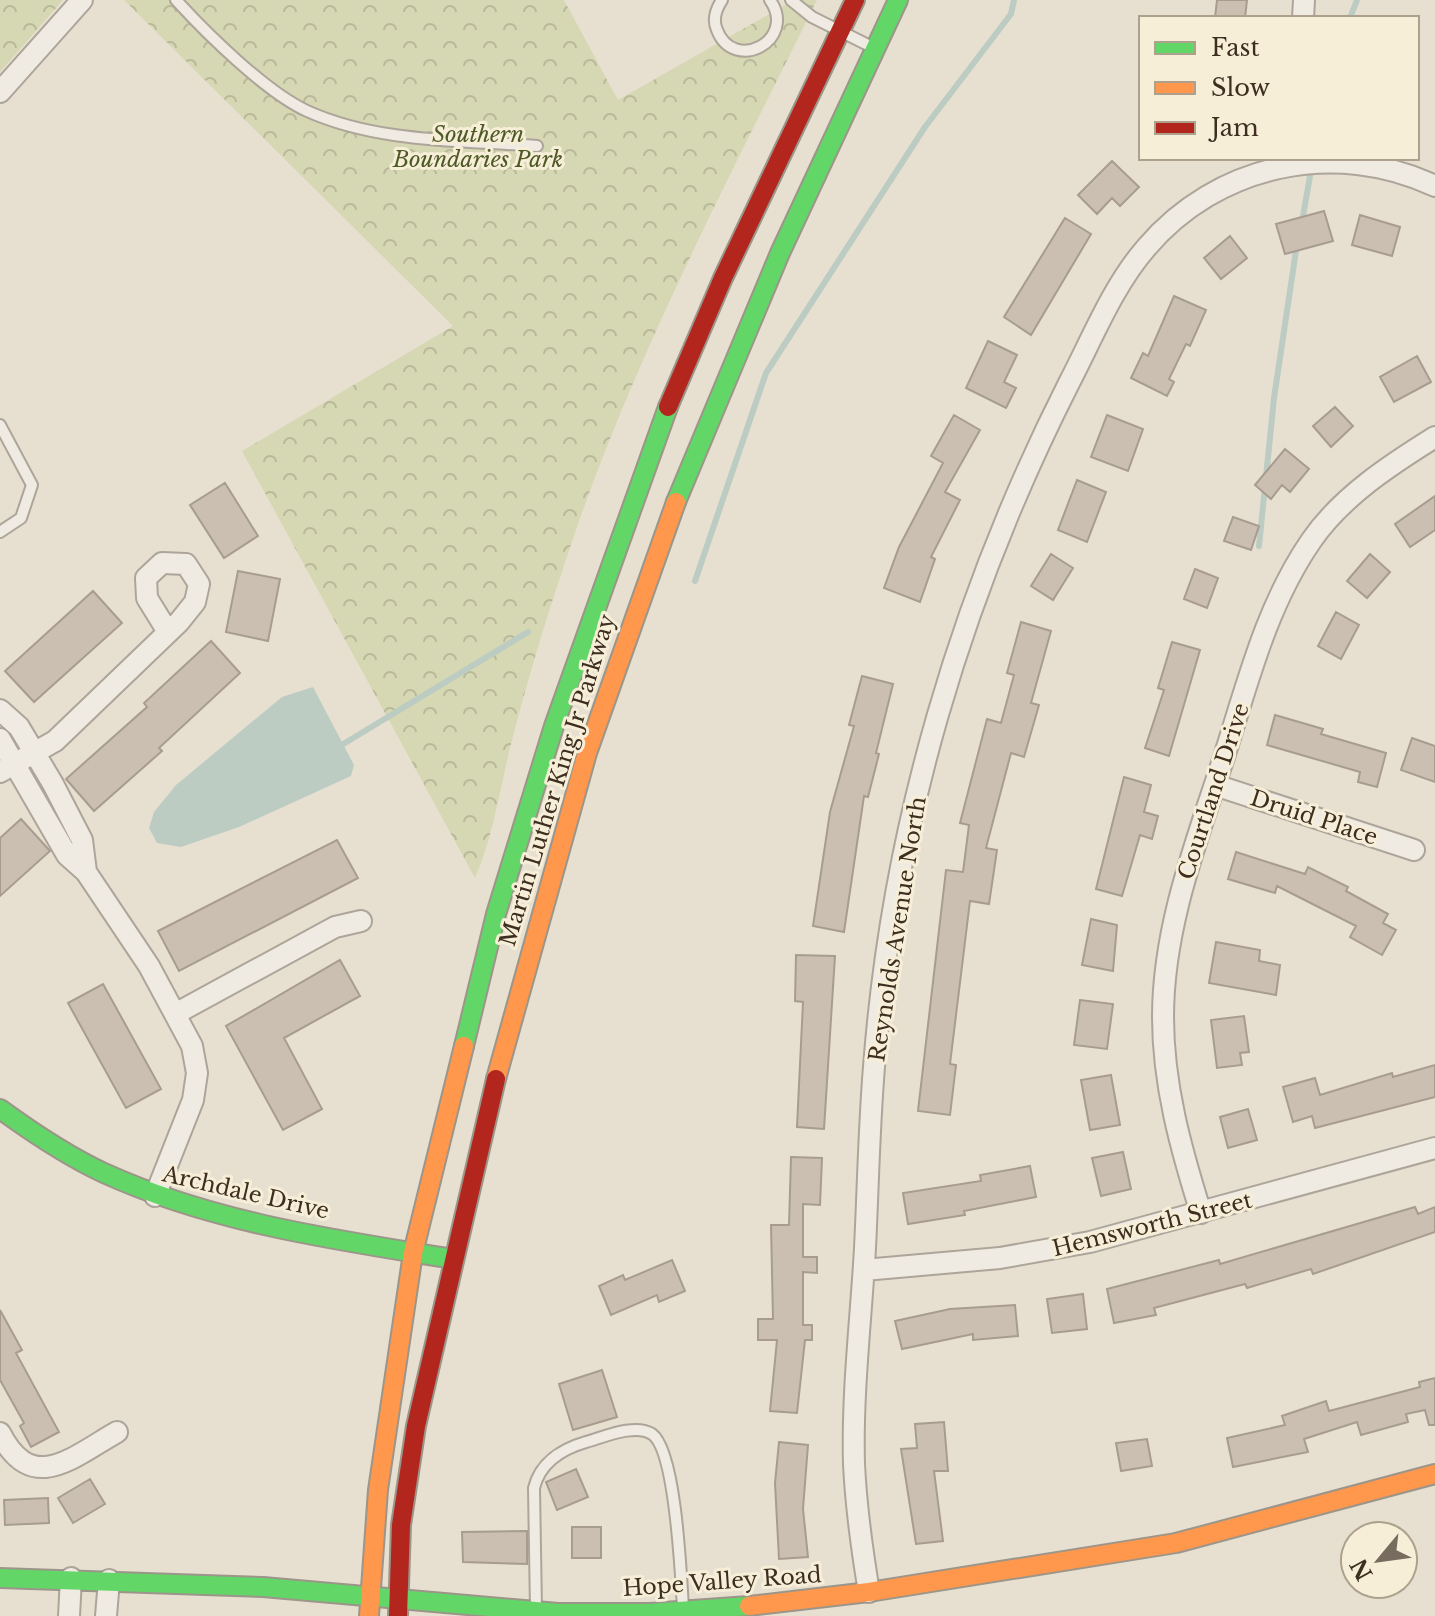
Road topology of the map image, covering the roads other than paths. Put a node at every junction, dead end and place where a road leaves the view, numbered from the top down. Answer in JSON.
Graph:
{"nodes":[{"id":1,"x":82,"y":0,"type":"edge"},
{"id":2,"x":176,"y":0,"type":"edge"},
{"id":3,"x":722,"y":0,"type":"edge"},
{"id":4,"x":791,"y":0,"type":"edge"},
{"id":5,"x":855,"y":0,"type":"edge"},
{"id":6,"x":898,"y":0,"type":"edge"},
{"id":7,"x":774,"y":1,"type":"edge"},
{"id":8,"x":839,"y":31,"type":"junction"},
{"id":9,"x":874,"y":48,"type":"junction"},
{"id":10,"x":0,"y":92,"type":"edge"},
{"id":11,"x":537,"y":146,"type":"dead end"},
{"id":12,"x":1305,"y":160,"type":"edge"},
{"id":13,"x":1435,"y":186,"type":"edge"},
{"id":14,"x":0,"y":425,"type":"edge"},
{"id":15,"x":1435,"y":437,"type":"edge"},
{"id":16,"x":0,"y":532,"type":"edge"},
{"id":17,"x":168,"y":632,"type":"dead end"},
{"id":18,"x":0,"y":710,"type":"edge"},
{"id":19,"x":0,"y":739,"type":"edge"},
{"id":20,"x":34,"y":753,"type":"junction"},
{"id":21,"x":7,"y":768,"type":"edge"},
{"id":22,"x":1215,"y":785,"type":"junction"},
{"id":23,"x":1414,"y":850,"type":"dead end"},
{"id":24,"x":86,"y":872,"type":"junction"},
{"id":25,"x":361,"y":921,"type":"dead end"},
{"id":26,"x":175,"y":1014,"type":"junction"},
{"id":27,"x":0,"y":1109,"type":"edge"},
{"id":28,"x":1435,"y":1148,"type":"edge"},
{"id":29,"x":155,"y":1196,"type":"junction"},
{"id":30,"x":1201,"y":1213,"type":"junction"},
{"id":31,"x":413,"y":1253,"type":"junction"},
{"id":32,"x":454,"y":1259,"type":"junction"},
{"id":33,"x":864,"y":1270,"type":"junction"},
{"id":34,"x":117,"y":1432,"type":"dead end"},
{"id":35,"x":0,"y":1433,"type":"edge"},
{"id":36,"x":1435,"y":1474,"type":"edge"},
{"id":37,"x":0,"y":1578,"type":"edge"},
{"id":38,"x":71,"y":1578,"type":"junction"},
{"id":39,"x":109,"y":1580,"type":"junction"},
{"id":40,"x":869,"y":1592,"type":"junction"},
{"id":41,"x":368,"y":1596,"type":"junction"},
{"id":42,"x":397,"y":1607,"type":"edge"},
{"id":43,"x":536,"y":1610,"type":"junction"},
{"id":44,"x":683,"y":1610,"type":"junction"},
{"id":45,"x":69,"y":1616,"type":"edge"},
{"id":46,"x":106,"y":1616,"type":"edge"},
{"id":47,"x":369,"y":1616,"type":"edge"}],
"edges":[{"from":1,"to":10,"type":"street"},
{"from":2,"to":11,"type":"lane"},
{"from":3,"to":7,"type":"lane"},
{"from":4,"to":8,"type":"lane"},
{"from":5,"to":8,"type":"main road","name":"Martin Luther King Jr Parkway"},
{"from":6,"to":9,"type":"main road","name":"Martin Luther King Jr Parkway"},
{"from":8,"to":9,"type":"lane"},
{"from":8,"to":31,"type":"main road","name":"Martin Luther King Jr Parkway"},
{"from":9,"to":32,"type":"main road","name":"Martin Luther King Jr Parkway"},
{"from":12,"to":13,"type":"street","name":"Reynolds Avenue North"},
{"from":12,"to":33,"type":"street","name":"Reynolds Avenue North"},
{"from":14,"to":16,"type":"lane"},
{"from":15,"to":22,"type":"street","name":"Courtland Drive"},
{"from":17,"to":20,"type":"street"},
{"from":18,"to":20,"type":"street"},
{"from":19,"to":21,"type":"street"},
{"from":20,"to":21,"type":"street"},
{"from":20,"to":24,"type":"street"},
{"from":21,"to":24,"type":"street"},
{"from":22,"to":23,"type":"street","name":"Druid Place"},
{"from":22,"to":30,"type":"street","name":"Courtland Drive"},
{"from":24,"to":26,"type":"street"},
{"from":25,"to":26,"type":"street"},
{"from":26,"to":29,"type":"street"},
{"from":27,"to":29,"type":"main road","name":"Archdale Drive"},
{"from":28,"to":30,"type":"street","name":"Hemsworth Street"},
{"from":29,"to":31,"type":"main road","name":"Archdale Drive"},
{"from":30,"to":33,"type":"street","name":"Hemsworth Street"},
{"from":31,"to":32,"type":"main road","name":"Archdale Drive"},
{"from":31,"to":41,"type":"main road","name":"Martin Luther King Jr Parkway"},
{"from":32,"to":42,"type":"main road","name":"Martin Luther King Jr Parkway"},
{"from":33,"to":40,"type":"street","name":"Reynolds Avenue North"},
{"from":34,"to":35,"type":"street"},
{"from":36,"to":40,"type":"main road","name":"Hope Valley Road"},
{"from":37,"to":38,"type":"main road","name":"Hope Valley Road"},
{"from":38,"to":39,"type":"main road","name":"Hope Valley Road"},
{"from":38,"to":45,"type":"street"},
{"from":39,"to":41,"type":"main road","name":"Hope Valley Road"},
{"from":39,"to":46,"type":"street"},
{"from":40,"to":44,"type":"main road","name":"Hope Valley Road"},
{"from":41,"to":42,"type":"main road","name":"Hope Valley Road"},
{"from":41,"to":47,"type":"main road","name":"Martin Luther King Jr Parkway"},
{"from":42,"to":43,"type":"main road","name":"Hope Valley Road"},
{"from":43,"to":44,"type":"main road","name":"Hope Valley Road"},
{"from":43,"to":44,"type":"lane"}]}
